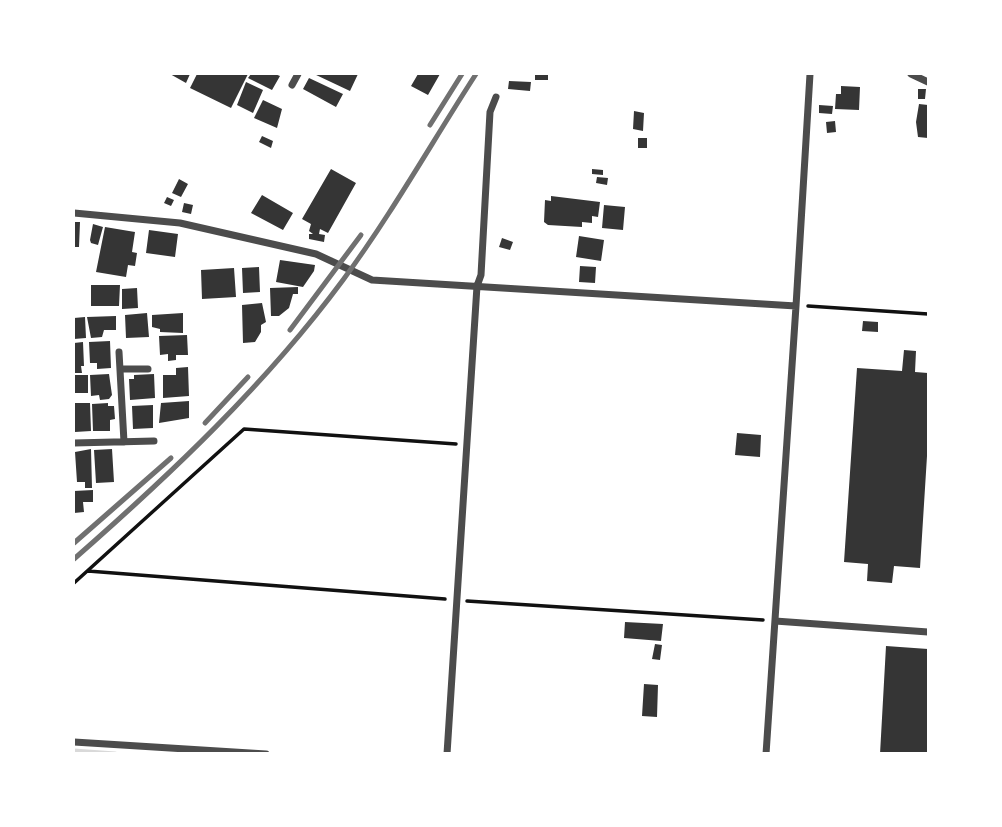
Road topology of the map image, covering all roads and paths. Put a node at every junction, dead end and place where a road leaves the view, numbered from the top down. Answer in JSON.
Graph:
{"nodes":[{"id":1,"x":298,"y":74,"type":"edge"},
{"id":2,"x":810,"y":74,"type":"edge"},
{"id":3,"x":911,"y":74,"type":"edge"},
{"id":4,"x":929,"y":82,"type":"edge"},
{"id":5,"x":292,"y":85,"type":"dead end"},
{"id":6,"x":496,"y":97,"type":"dead end"},
{"id":7,"x":74,"y":213,"type":"edge"},
{"id":8,"x":477,"y":286,"type":"junction"},
{"id":9,"x":796,"y":306,"type":"junction"},
{"id":10,"x":929,"y":314,"type":"edge"},
{"id":11,"x":119,"y":352,"type":"dead end"},
{"id":12,"x":121,"y":369,"type":"junction"},
{"id":13,"x":148,"y":369,"type":"dead end"},
{"id":14,"x":154,"y":441,"type":"dead end"},
{"id":15,"x":124,"y":442,"type":"junction"},
{"id":16,"x":74,"y":443,"type":"edge"},
{"id":17,"x":467,"y":445,"type":"junction"},
{"id":18,"x":88,"y":571,"type":"junction"},
{"id":19,"x":74,"y":583,"type":"edge"},
{"id":20,"x":457,"y":600,"type":"junction"},
{"id":21,"x":775,"y":621,"type":"junction"},
{"id":22,"x":929,"y":632,"type":"edge"},
{"id":23,"x":74,"y":741,"type":"edge"},
{"id":24,"x":266,"y":754,"type":"edge"},
{"id":25,"x":447,"y":754,"type":"edge"},
{"id":26,"x":766,"y":754,"type":"edge"}],
"edges":[{"from":1,"to":5,"type":"street"},
{"from":2,"to":9,"type":"street"},
{"from":3,"to":4,"type":"street"},
{"from":6,"to":8,"type":"street"},
{"from":7,"to":8,"type":"street"},
{"from":8,"to":9,"type":"street"},
{"from":8,"to":17,"type":"street"},
{"from":9,"to":10,"type":"path"},
{"from":9,"to":21,"type":"street"},
{"from":11,"to":12,"type":"street"},
{"from":12,"to":13,"type":"street"},
{"from":12,"to":15,"type":"street"},
{"from":14,"to":15,"type":"street"},
{"from":15,"to":16,"type":"street"},
{"from":17,"to":18,"type":"path"},
{"from":17,"to":20,"type":"street"},
{"from":18,"to":19,"type":"path"},
{"from":18,"to":20,"type":"path"},
{"from":20,"to":21,"type":"path"},
{"from":20,"to":25,"type":"street"},
{"from":21,"to":22,"type":"street"},
{"from":21,"to":26,"type":"street"},
{"from":23,"to":24,"type":"street"}]}
